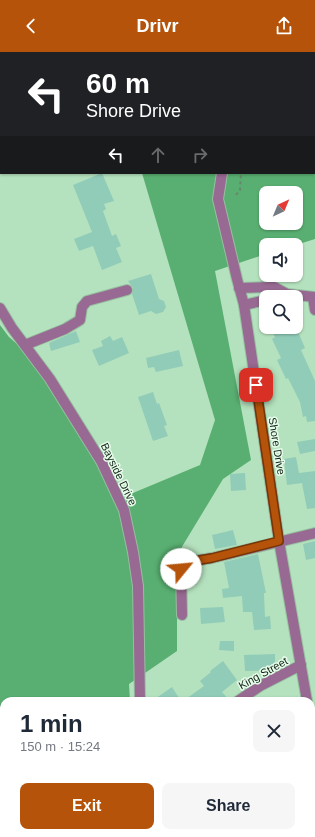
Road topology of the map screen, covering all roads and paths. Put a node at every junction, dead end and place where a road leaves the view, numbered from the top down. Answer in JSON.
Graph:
{"nodes":[{"id":1,"x":222,"y":174,"type":"edge"},
{"id":2,"x":241,"y":174,"type":"edge"},
{"id":3,"x":236,"y":196,"type":"dead end"},
{"id":4,"x":239,"y":288,"type":"junction"},
{"id":5,"x":127,"y":290,"type":"dead end"},
{"id":6,"x":277,"y":290,"type":"edge"},
{"id":7,"x":303,"y":296,"type":"edge"},
{"id":8,"x":314,"y":297,"type":"edge"},
{"id":9,"x":259,"y":302,"type":"edge"},
{"id":10,"x":244,"y":305,"type":"junction"},
{"id":11,"x":0,"y":308,"type":"edge"},
{"id":12,"x":315,"y":310,"type":"edge"},
{"id":13,"x":25,"y":345,"type":"junction"},
{"id":14,"x":315,"y":533,"type":"edge"},
{"id":15,"x":279,"y":541,"type":"junction"},
{"id":16,"x":182,"y":615,"type":"dead end"},
{"id":17,"x":301,"y":665,"type":"junction"},
{"id":18,"x":140,"y":697,"type":"edge"},
{"id":19,"x":244,"y":697,"type":"edge"},
{"id":20,"x":306,"y":697,"type":"edge"}],
"edges":[{"from":1,"to":4,"type":"street","name":"Shore Drive"},
{"from":2,"to":3,"type":"path"},
{"from":4,"to":6,"type":"street"},
{"from":4,"to":10,"type":"street","name":"Shore Drive"},
{"from":5,"to":13,"type":"street"},
{"from":7,"to":8,"type":"street"},
{"from":8,"to":12,"type":"street"},
{"from":9,"to":10,"type":"street"},
{"from":10,"to":15,"type":"street","name":"Shore Drive"},
{"from":11,"to":13,"type":"street","name":"Bayside Drive"},
{"from":13,"to":18,"type":"street","name":"Bayside Drive"},
{"from":14,"to":15,"type":"street"},
{"from":15,"to":16,"type":"street"},
{"from":15,"to":17,"type":"street","name":"Shore Drive"},
{"from":17,"to":19,"type":"street","name":"King Street"},
{"from":17,"to":20,"type":"street","name":"Shore Drive"}]}
